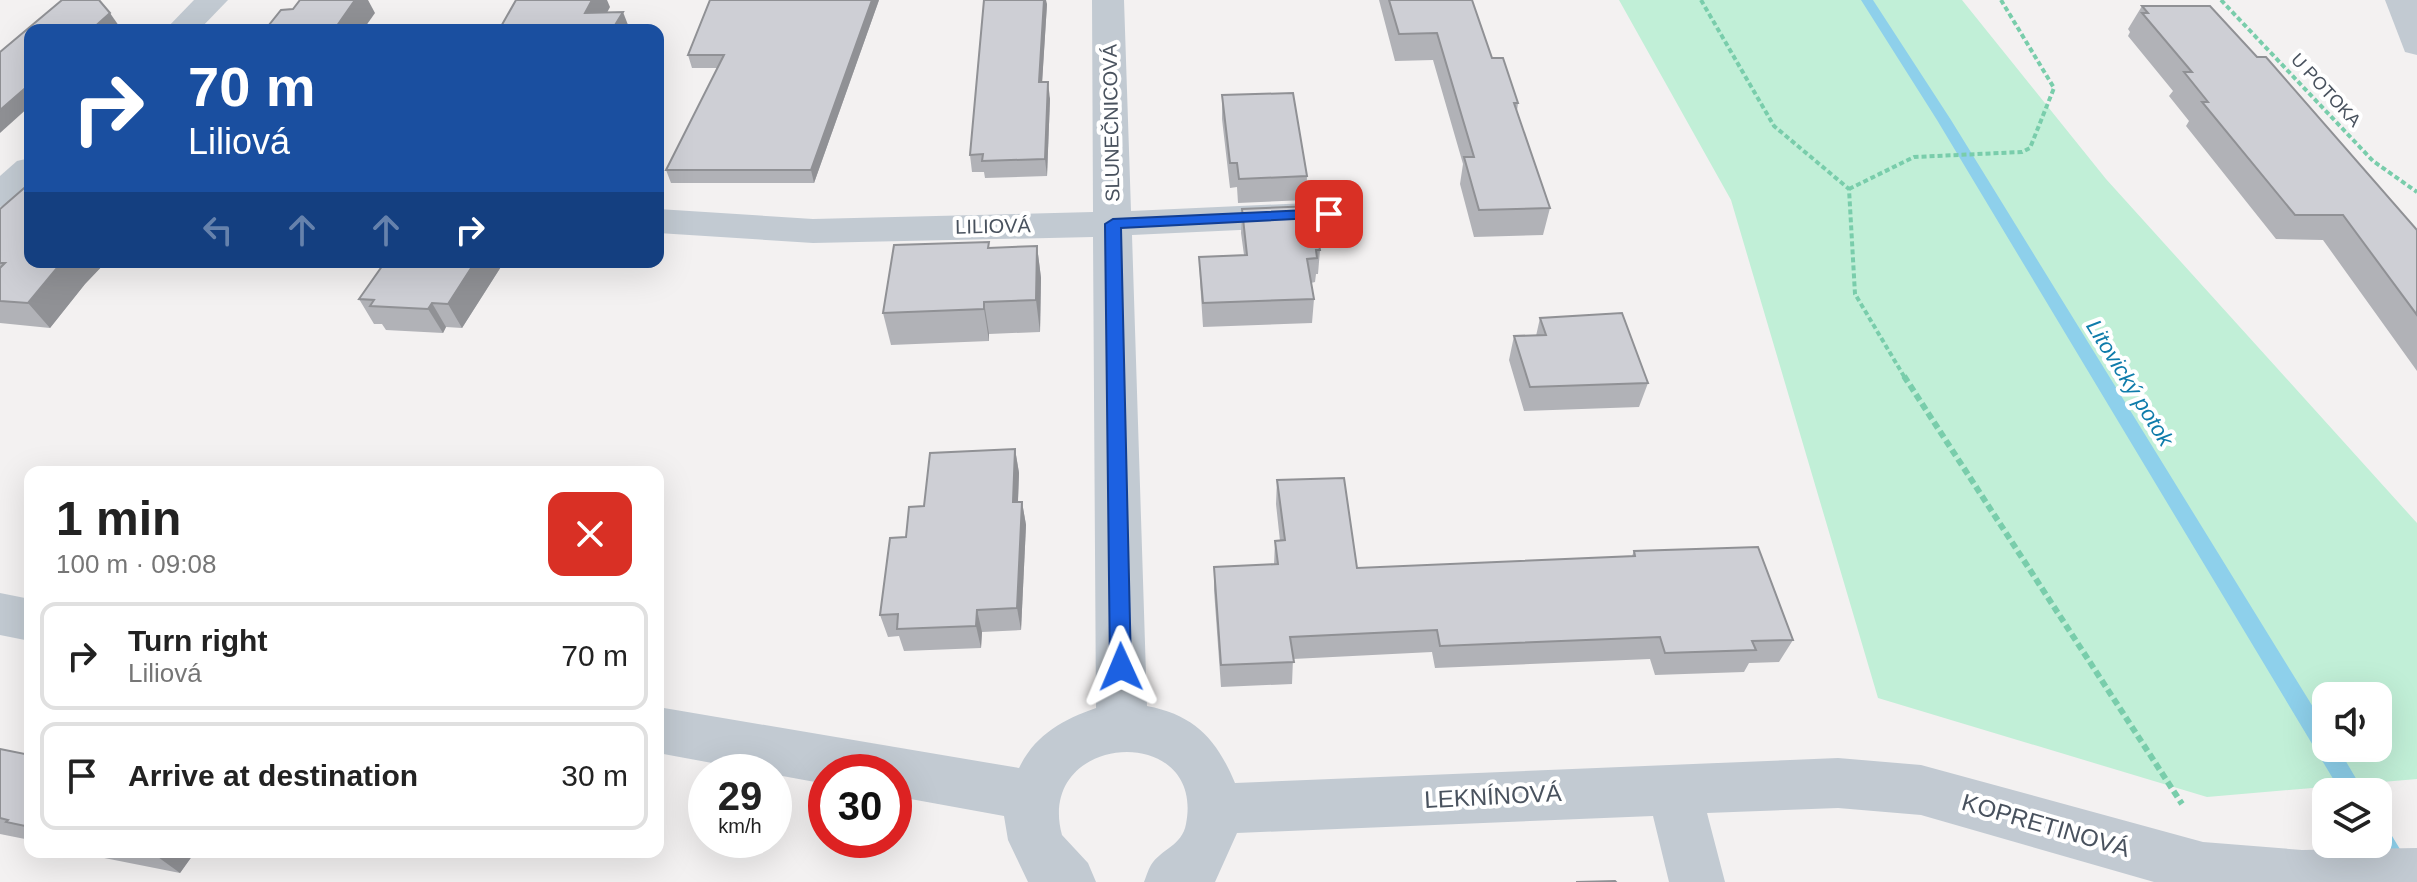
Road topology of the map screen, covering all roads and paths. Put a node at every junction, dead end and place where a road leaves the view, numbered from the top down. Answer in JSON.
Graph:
{"nodes":[{"id":1,"x":212,"y":0,"type":"edge"},
{"id":2,"x":1108,"y":0,"type":"edge"},
{"id":3,"x":1701,"y":0,"type":"edge"},
{"id":4,"x":2001,"y":0,"type":"edge"},
{"id":5,"x":2221,"y":0,"type":"edge"},
{"id":6,"x":2401,"y":0,"type":"edge"},
{"id":7,"x":187,"y":24,"type":"edge"},
{"id":8,"x":2417,"y":45,"type":"edge"},
{"id":9,"x":24,"y":174,"type":"edge"},
{"id":10,"x":1849,"y":189,"type":"junction"},
{"id":11,"x":2417,"y":192,"type":"edge"},
{"id":12,"x":0,"y":195,"type":"edge"},
{"id":13,"x":1329,"y":214,"type":"dead end"},
{"id":14,"x":664,"y":221,"type":"edge"},
{"id":15,"x":1113,"y":224,"type":"junction"},
{"id":16,"x":0,"y":614,"type":"edge"},
{"id":17,"x":24,"y":619,"type":"edge"},
{"id":18,"x":1122,"y":725,"type":"junction"},
{"id":19,"x":664,"y":731,"type":"edge"},
{"id":20,"x":1674,"y":788,"type":"junction"},
{"id":21,"x":1033,"y":796,"type":"junction"},
{"id":22,"x":1215,"y":809,"type":"junction"},
{"id":23,"x":2226,"y":871,"type":"junction"},
{"id":24,"x":2417,"y":875,"type":"edge"},
{"id":25,"x":1068,"y":882,"type":"edge"},
{"id":26,"x":1172,"y":882,"type":"edge"},
{"id":27,"x":1697,"y":882,"type":"edge"}],
"edges":[{"from":1,"to":7,"type":"street"},
{"from":2,"to":15,"type":"street","name":"SLUNEČNICOVÁ"},
{"from":3,"to":10,"type":"path"},
{"from":4,"to":10,"type":"path"},
{"from":5,"to":11,"type":"path","name":"U POTOKA"},
{"from":6,"to":8,"type":"street"},
{"from":9,"to":12,"type":"street"},
{"from":10,"to":23,"type":"path"},
{"from":13,"to":15,"type":"street","name":"LILIOVÁ"},
{"from":14,"to":15,"type":"street","name":"LILIOVÁ"},
{"from":15,"to":18,"type":"street","name":"SLUNEČNICOVÁ"},
{"from":16,"to":17,"type":"street"},
{"from":18,"to":21,"type":"street"},
{"from":18,"to":22,"type":"street"},
{"from":19,"to":21,"type":"street"},
{"from":20,"to":22,"type":"street","name":"LEKNÍNOVÁ"},
{"from":20,"to":23,"type":"street","name":"KOPRETINOVÁ"},
{"from":20,"to":27,"type":"street"},
{"from":21,"to":25,"type":"street"},
{"from":22,"to":26,"type":"street"},
{"from":23,"to":24,"type":"street","name":"KOPRETINOVÁ"}]}
